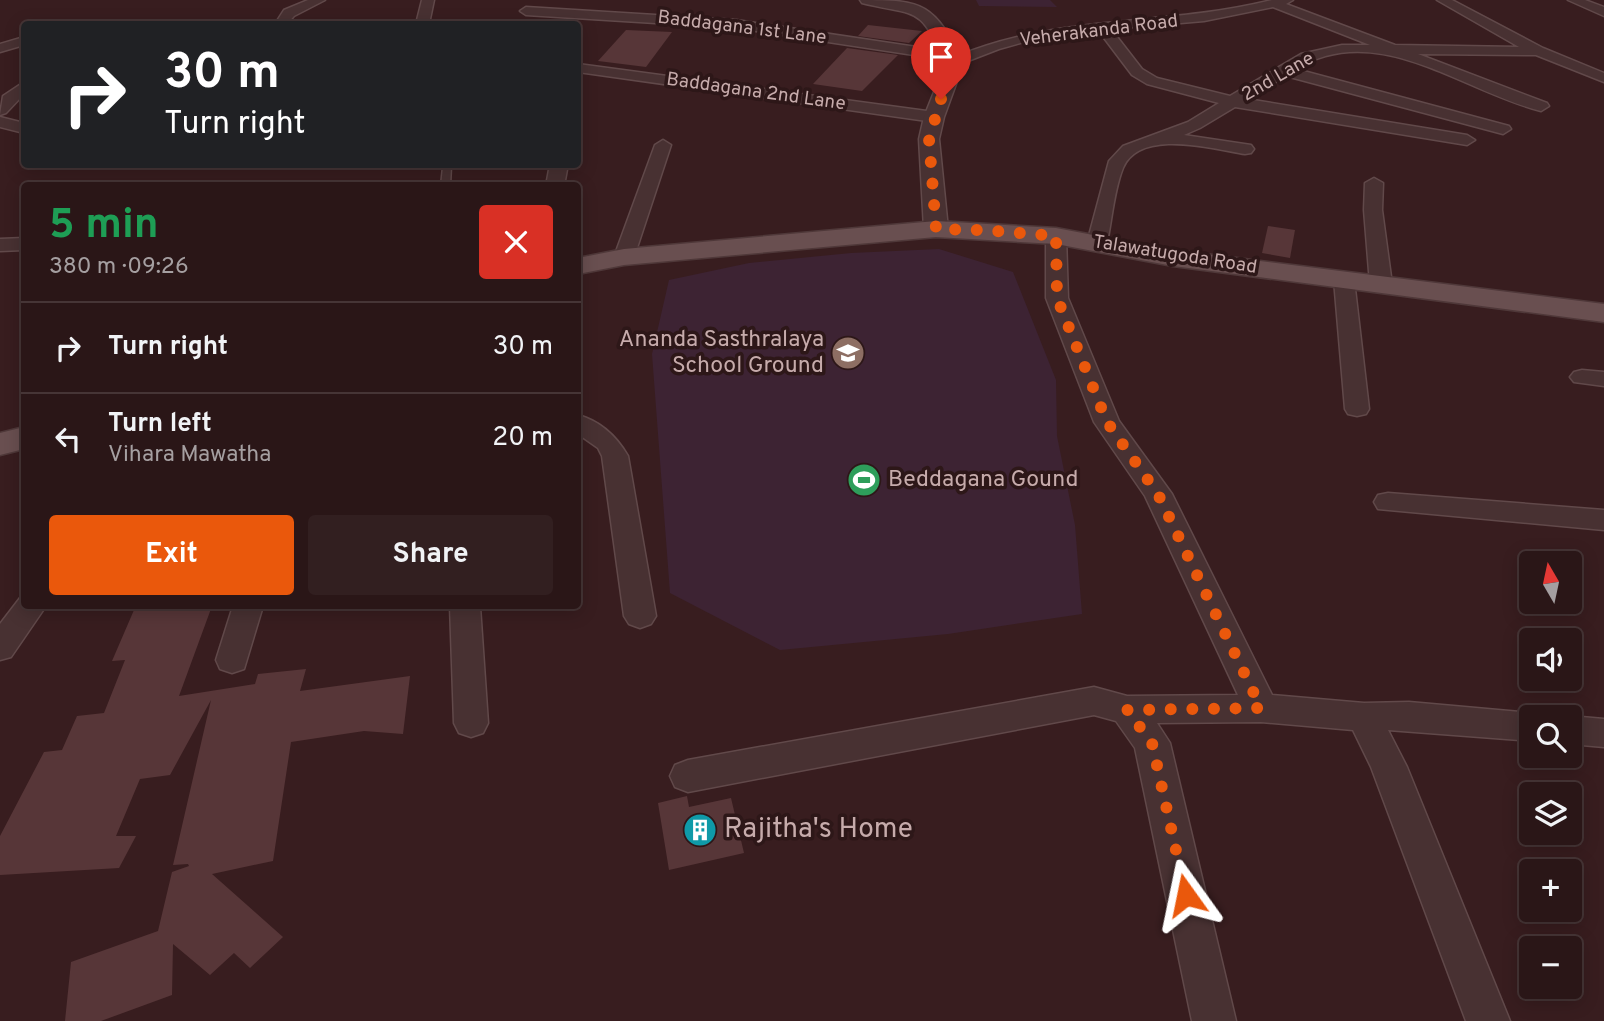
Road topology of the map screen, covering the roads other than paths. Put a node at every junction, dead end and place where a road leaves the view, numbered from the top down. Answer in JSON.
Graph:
{"nodes":[{"id":1,"x":319,"y":0,"type":"edge"},
{"id":2,"x":428,"y":0,"type":"edge"},
{"id":3,"x":868,"y":0,"type":"edge"},
{"id":4,"x":1443,"y":0,"type":"edge"},
{"id":5,"x":1574,"y":0,"type":"edge"},
{"id":6,"x":907,"y":2,"type":"edge"},
{"id":7,"x":1281,"y":2,"type":"edge"},
{"id":8,"x":1172,"y":7,"type":"dead end"},
{"id":9,"x":526,"y":11,"type":"dead end"},
{"id":10,"x":1604,"y":12,"type":"edge"},
{"id":11,"x":1186,"y":20,"type":"junction"},
{"id":12,"x":283,"y":21,"type":"edge"},
{"id":13,"x":424,"y":21,"type":"edge"},
{"id":14,"x":1103,"y":28,"type":"junction"},
{"id":15,"x":21,"y":42,"type":"edge"},
{"id":16,"x":0,"y":48,"type":"edge"},
{"id":17,"x":1390,"y":50,"type":"junction"},
{"id":18,"x":1538,"y":51,"type":"junction"},
{"id":19,"x":955,"y":62,"type":"junction"},
{"id":20,"x":581,"y":68,"type":"edge"},
{"id":21,"x":1285,"y":71,"type":"junction"},
{"id":22,"x":1604,"y":78,"type":"edge"},
{"id":23,"x":21,"y":89,"type":"edge"},
{"id":24,"x":1234,"y":102,"type":"junction"},
{"id":25,"x":1541,"y":106,"type":"dead end"},
{"id":26,"x":0,"y":110,"type":"edge"},
{"id":27,"x":934,"y":117,"type":"junction"},
{"id":28,"x":0,"y":122,"type":"edge"},
{"id":29,"x":21,"y":127,"type":"edge"},
{"id":30,"x":1503,"y":129,"type":"dead end"},
{"id":31,"x":1163,"y":137,"type":"junction"},
{"id":32,"x":1467,"y":140,"type":"dead end"},
{"id":33,"x":663,"y":145,"type":"dead end"},
{"id":34,"x":1245,"y":149,"type":"dead end"},
{"id":35,"x":1374,"y":183,"type":"dead end"},
{"id":36,"x":936,"y":229,"type":"junction"},
{"id":37,"x":1056,"y":236,"type":"junction"},
{"id":38,"x":1097,"y":243,"type":"junction"},
{"id":39,"x":21,"y":244,"type":"edge"},
{"id":40,"x":0,"y":245,"type":"edge"},
{"id":41,"x":624,"y":257,"type":"junction"},
{"id":42,"x":581,"y":265,"type":"edge"},
{"id":43,"x":1344,"y":280,"type":"junction"},
{"id":44,"x":1381,"y":284,"type":"junction"},
{"id":45,"x":1604,"y":313,"type":"edge"},
{"id":46,"x":1357,"y":409,"type":"dead end"},
{"id":47,"x":581,"y":425,"type":"edge"},
{"id":48,"x":21,"y":439,"type":"edge"},
{"id":49,"x":0,"y":444,"type":"edge"},
{"id":50,"x":1388,"y":502,"type":"dead end"},
{"id":51,"x":1604,"y":520,"type":"edge"},
{"id":52,"x":29,"y":609,"type":"edge"},
{"id":53,"x":247,"y":609,"type":"edge"},
{"id":54,"x":465,"y":609,"type":"edge"},
{"id":55,"x":639,"y":616,"type":"dead end"},
{"id":56,"x":0,"y":648,"type":"edge"},
{"id":57,"x":232,"y":660,"type":"dead end"},
{"id":58,"x":1261,"y":708,"type":"junction"},
{"id":59,"x":1127,"y":710,"type":"junction"},
{"id":60,"x":1364,"y":718,"type":"junction"},
{"id":61,"x":471,"y":723,"type":"dead end"},
{"id":62,"x":1519,"y":726,"type":"edge"},
{"id":63,"x":1582,"y":731,"type":"edge"},
{"id":64,"x":1604,"y":733,"type":"edge"},
{"id":65,"x":688,"y":776,"type":"dead end"},
{"id":66,"x":1214,"y":1021,"type":"edge"},
{"id":67,"x":1488,"y":1021,"type":"edge"}],
"edges":[{"from":1,"to":12,"type":"street"},
{"from":2,"to":13,"type":"street"},
{"from":3,"to":6,"type":"street"},
{"from":4,"to":18,"type":"street"},
{"from":5,"to":10,"type":"street"},
{"from":6,"to":19,"type":"street"},
{"from":7,"to":11,"type":"street","name":"Veherakanda Road"},
{"from":7,"to":17,"type":"street"},
{"from":8,"to":11,"type":"street"},
{"from":9,"to":19,"type":"street","name":"Baddagana 1st Lane"},
{"from":11,"to":14,"type":"street","name":"Veherakanda Road"},
{"from":14,"to":19,"type":"street","name":"Veherakanda Road"},
{"from":14,"to":24,"type":"street"},
{"from":15,"to":16,"type":"street"},
{"from":17,"to":18,"type":"street","name":"2nd Lane"},
{"from":17,"to":21,"type":"street","name":"2nd Lane"},
{"from":17,"to":25,"type":"street"},
{"from":18,"to":22,"type":"street"},
{"from":19,"to":27,"type":"street"},
{"from":20,"to":27,"type":"street","name":"Baddagana 2nd Lane"},
{"from":21,"to":24,"type":"street","name":"2nd Lane"},
{"from":21,"to":30,"type":"street"},
{"from":23,"to":26,"type":"street"},
{"from":24,"to":31,"type":"street","name":"2nd Lane"},
{"from":24,"to":32,"type":"street"},
{"from":27,"to":36,"type":"street"},
{"from":28,"to":29,"type":"street"},
{"from":31,"to":34,"type":"street"},
{"from":31,"to":38,"type":"street","name":"2nd Lane"},
{"from":33,"to":41,"type":"street"},
{"from":35,"to":44,"type":"street"},
{"from":36,"to":37,"type":"main road","name":"Talawatugoda Road"},
{"from":36,"to":41,"type":"main road","name":"Talawatugoda Road"},
{"from":37,"to":38,"type":"main road","name":"Talawatugoda Road"},
{"from":37,"to":58,"type":"street"},
{"from":38,"to":43,"type":"main road","name":"Talawatugoda Road"},
{"from":39,"to":40,"type":"street"},
{"from":41,"to":42,"type":"main road","name":"Talawatugoda Road"},
{"from":43,"to":44,"type":"main road","name":"Talawatugoda Road"},
{"from":43,"to":46,"type":"street"},
{"from":44,"to":45,"type":"main road","name":"Talawatugoda Road"},
{"from":47,"to":55,"type":"street"},
{"from":48,"to":49,"type":"main road"},
{"from":50,"to":51,"type":"street"},
{"from":52,"to":56,"type":"street"},
{"from":53,"to":57,"type":"street"},
{"from":54,"to":61,"type":"street"},
{"from":58,"to":59,"type":"street"},
{"from":58,"to":60,"type":"street"},
{"from":59,"to":65,"type":"street"},
{"from":59,"to":66,"type":"street"},
{"from":60,"to":62,"type":"street"},
{"from":60,"to":67,"type":"street"},
{"from":63,"to":64,"type":"street"}]}
